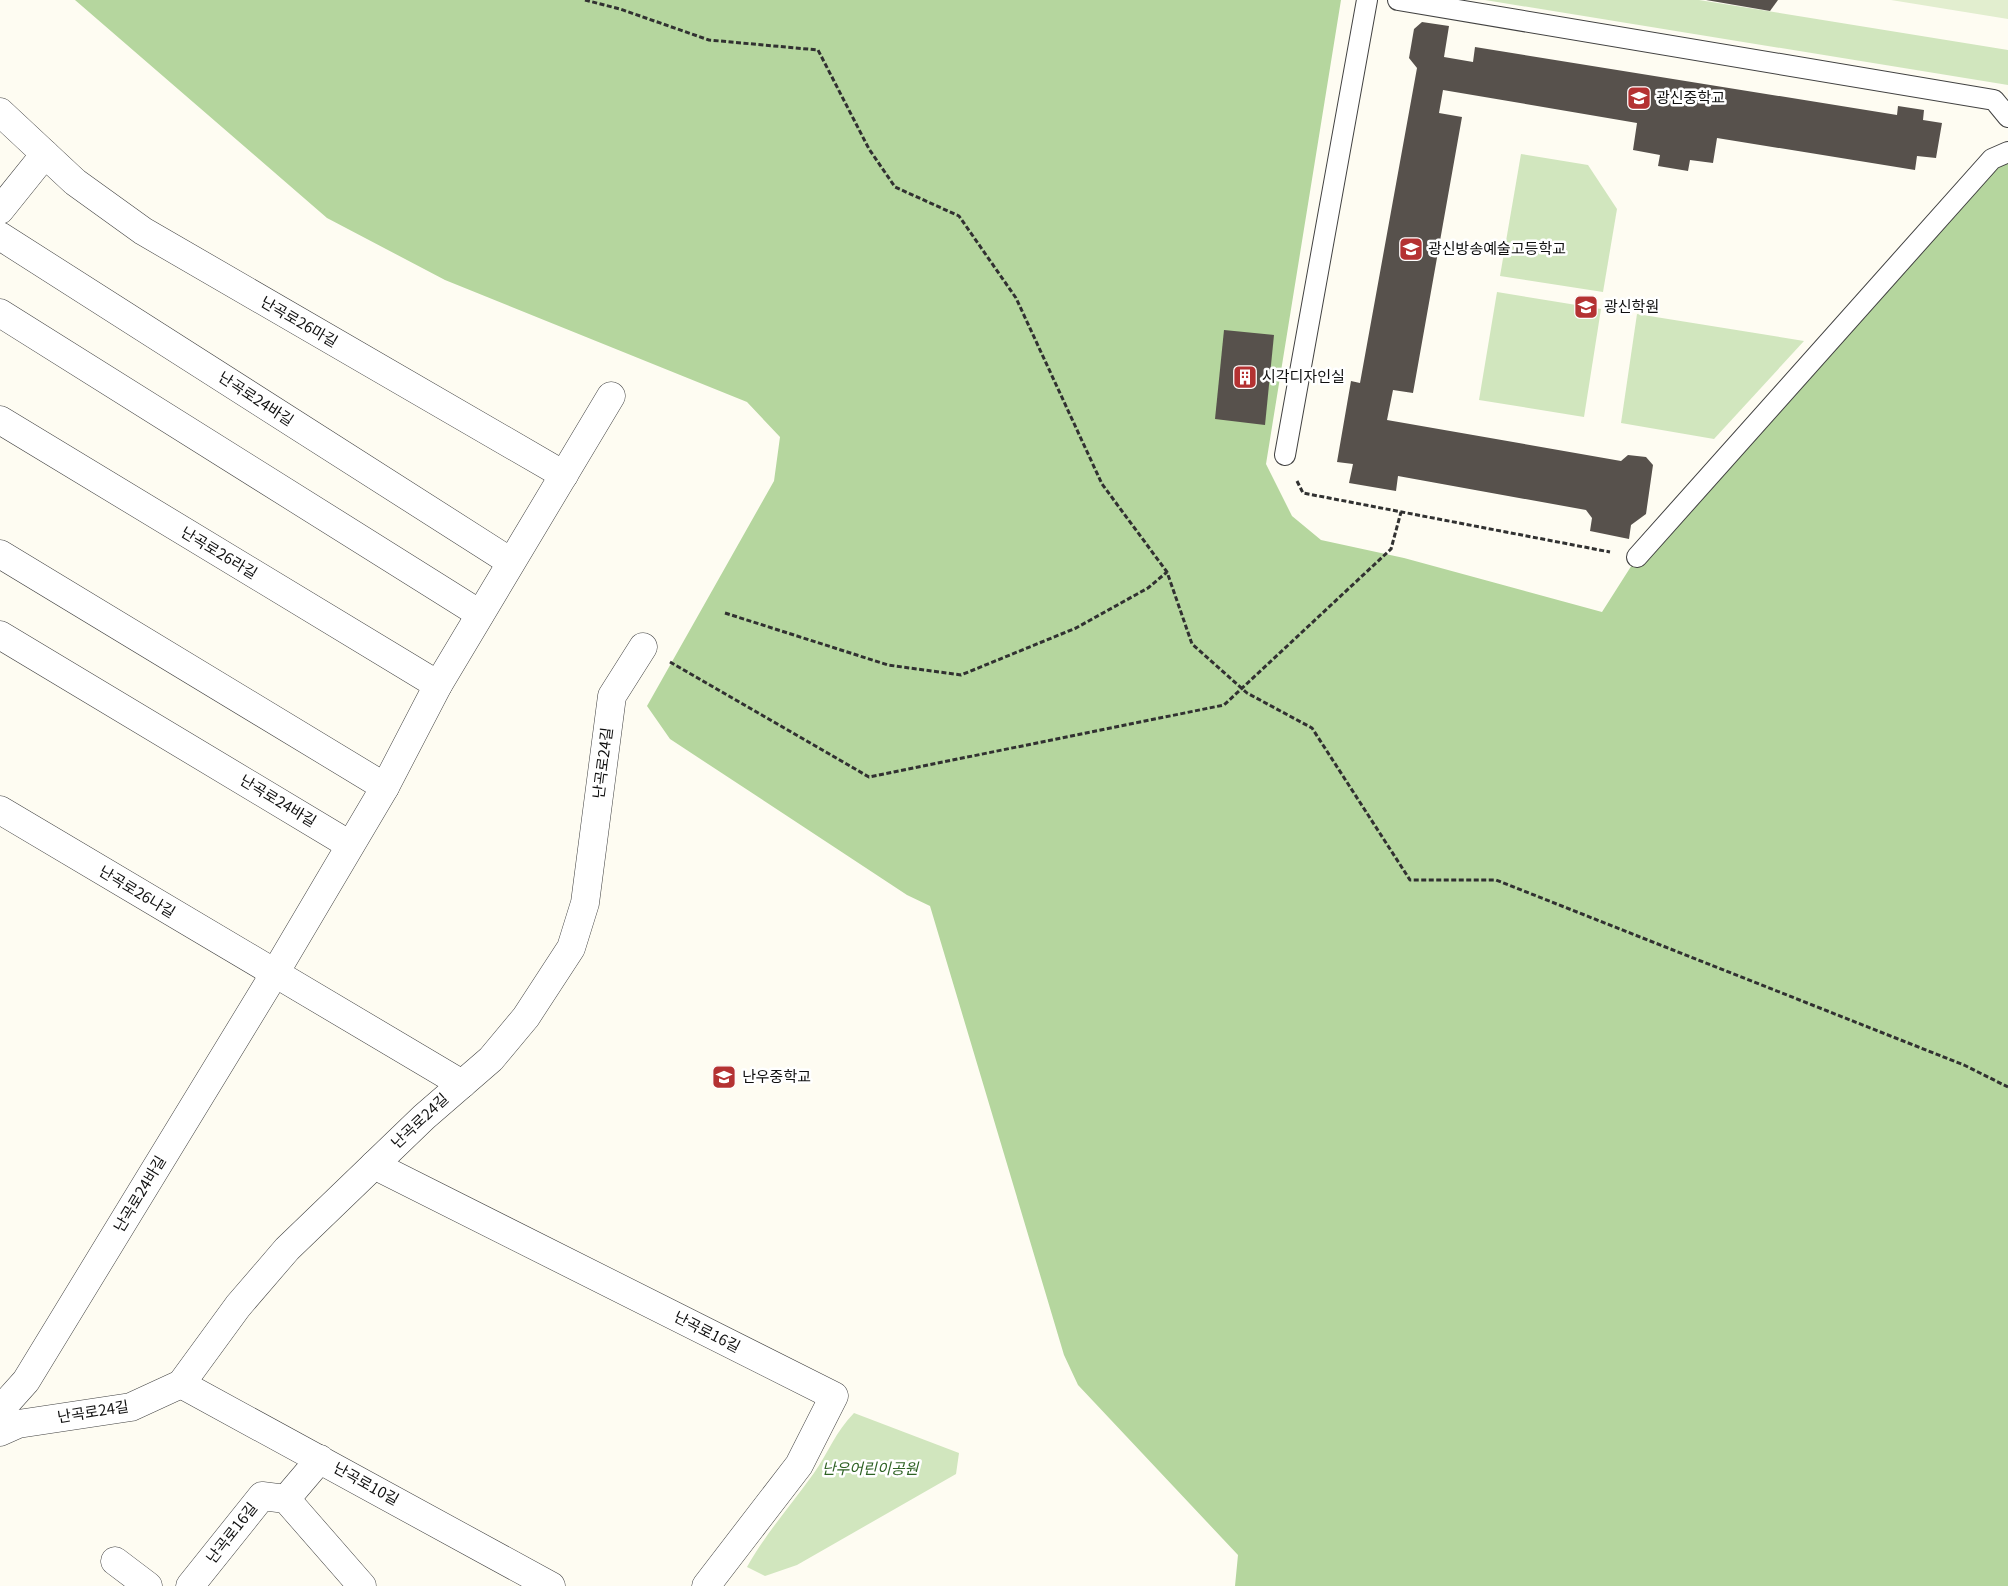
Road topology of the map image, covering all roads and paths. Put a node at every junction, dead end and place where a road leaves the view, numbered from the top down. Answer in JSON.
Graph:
{"nodes":[{"id":1,"x":585,"y":0,"type":"edge"},
{"id":2,"x":1367,"y":0,"type":"edge"},
{"id":3,"x":1398,"y":0,"type":"edge"},
{"id":4,"x":0,"y":112,"type":"edge"},
{"id":5,"x":2008,"y":116,"type":"edge"},
{"id":6,"x":2008,"y":152,"type":"edge"},
{"id":7,"x":45,"y":154,"type":"junction"},
{"id":8,"x":0,"y":210,"type":"edge"},
{"id":9,"x":0,"y":236,"type":"edge"},
{"id":10,"x":0,"y":313,"type":"edge"},
{"id":11,"x":611,"y":396,"type":"dead end"},
{"id":12,"x":0,"y":420,"type":"edge"},
{"id":13,"x":1285,"y":455,"type":"joint"},
{"id":14,"x":564,"y":475,"type":"junction"},
{"id":15,"x":1401,"y":512,"type":"junction"},
{"id":16,"x":0,"y":554,"type":"edge"},
{"id":17,"x":1637,"y":557,"type":"joint"},
{"id":18,"x":511,"y":562,"type":"junction"},
{"id":19,"x":1167,"y":572,"type":"junction"},
{"id":20,"x":725,"y":613,"type":"dead end"},
{"id":21,"x":480,"y":614,"type":"junction"},
{"id":22,"x":0,"y":635,"type":"edge"},
{"id":23,"x":643,"y":647,"type":"joint"},
{"id":24,"x":438,"y":685,"type":"junction"},
{"id":25,"x":1242,"y":689,"type":"junction"},
{"id":26,"x":385,"y":787,"type":"junction"},
{"id":27,"x":0,"y":810,"type":"edge"},
{"id":28,"x":350,"y":845,"type":"junction"},
{"id":29,"x":275,"y":973,"type":"junction"},
{"id":30,"x":462,"y":1084,"type":"junction"},
{"id":31,"x":2008,"y":1087,"type":"edge"},
{"id":32,"x":374,"y":1165,"type":"junction"},
{"id":33,"x":181,"y":1384,"type":"junction"},
{"id":34,"x":0,"y":1410,"type":"edge"},
{"id":35,"x":0,"y":1432,"type":"edge"},
{"id":36,"x":320,"y":1458,"type":"junction"},
{"id":37,"x":286,"y":1500,"type":"junction"},
{"id":38,"x":115,"y":1561,"type":"dead end"},
{"id":39,"x":148,"y":1586,"type":"edge"},
{"id":40,"x":190,"y":1586,"type":"edge"},
{"id":41,"x":362,"y":1586,"type":"edge"},
{"id":42,"x":551,"y":1586,"type":"edge"},
{"id":43,"x":706,"y":1586,"type":"edge"}],
"edges":[{"from":1,"to":19,"type":"path"},
{"from":2,"to":13,"type":"lane"},
{"from":3,"to":5,"type":"lane"},
{"from":4,"to":7,"type":"street","name":"난곡로26마길"},
{"from":6,"to":17,"type":"lane"},
{"from":7,"to":8,"type":"street"},
{"from":7,"to":14,"type":"street","name":"난곡로26마길"},
{"from":9,"to":18,"type":"street","name":"난곡로24바길"},
{"from":10,"to":21,"type":"street"},
{"from":11,"to":14,"type":"street","name":"난곡로24바길"},
{"from":12,"to":24,"type":"street","name":"난곡로26라길"},
{"from":13,"to":15,"type":"path"},
{"from":14,"to":18,"type":"street","name":"난곡로24바길"},
{"from":15,"to":17,"type":"path"},
{"from":15,"to":25,"type":"path"},
{"from":16,"to":26,"type":"street"},
{"from":18,"to":21,"type":"street","name":"난곡로24바길"},
{"from":19,"to":20,"type":"path"},
{"from":19,"to":25,"type":"path"},
{"from":21,"to":24,"type":"street","name":"난곡로24바길"},
{"from":22,"to":28,"type":"street","name":"난곡로24바길"},
{"from":23,"to":25,"type":"path"},
{"from":23,"to":30,"type":"street","name":"난곡로24길"},
{"from":24,"to":26,"type":"street","name":"난곡로24바길"},
{"from":25,"to":31,"type":"path"},
{"from":26,"to":28,"type":"street","name":"난곡로24바길"},
{"from":27,"to":29,"type":"street","name":"난곡로26나길"},
{"from":28,"to":29,"type":"street","name":"난곡로24바길"},
{"from":29,"to":30,"type":"street"},
{"from":29,"to":34,"type":"street","name":"난곡로24바길"},
{"from":30,"to":32,"type":"street","name":"난곡로24길"},
{"from":32,"to":33,"type":"street","name":"난곡로24길"},
{"from":32,"to":43,"type":"street","name":"난곡로16길"},
{"from":33,"to":35,"type":"street","name":"난곡로24길"},
{"from":33,"to":36,"type":"street","name":"난곡로10길"},
{"from":36,"to":37,"type":"street"},
{"from":36,"to":42,"type":"street","name":"난곡로10길"},
{"from":37,"to":40,"type":"street","name":"난곡로16길"},
{"from":37,"to":41,"type":"street"},
{"from":38,"to":39,"type":"street"}]}
